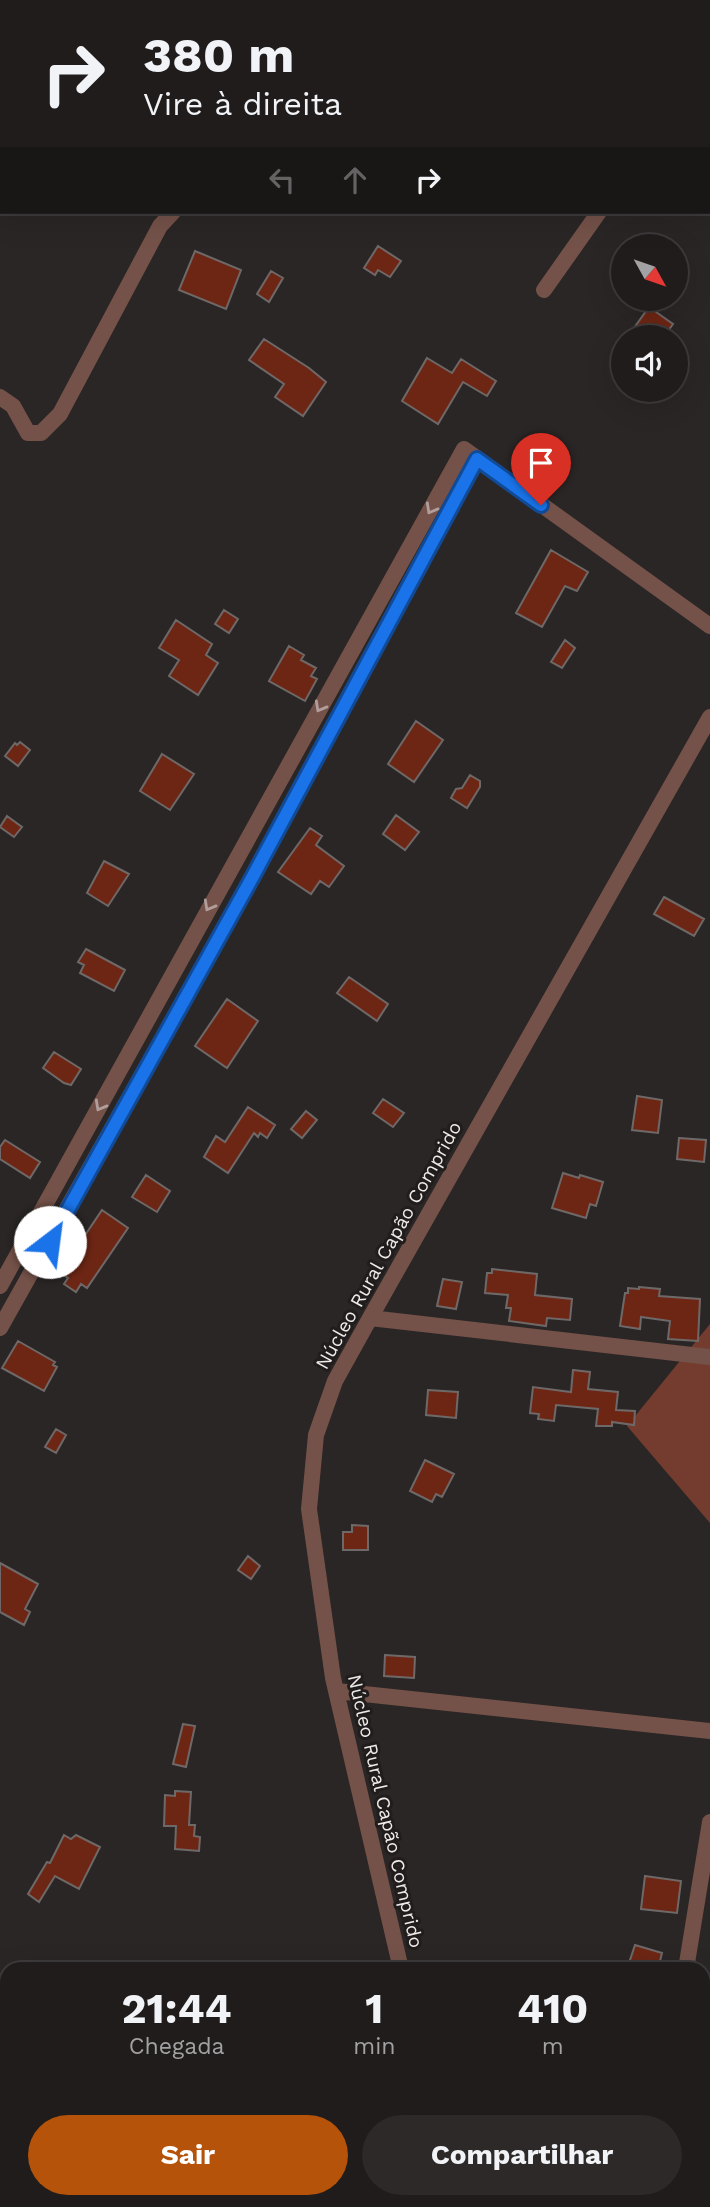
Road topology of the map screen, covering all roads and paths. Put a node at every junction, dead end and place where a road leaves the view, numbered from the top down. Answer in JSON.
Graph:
{"nodes":[{"id":1,"x":171,"y":214,"type":"edge"},
{"id":2,"x":598,"y":214,"type":"edge"},
{"id":3,"x":544,"y":290,"type":"dead end"},
{"id":4,"x":0,"y":397,"type":"edge"},
{"id":5,"x":470,"y":454,"type":"junction"},
{"id":6,"x":710,"y":626,"type":"edge"},
{"id":7,"x":710,"y":717,"type":"edge"},
{"id":8,"x":183,"y":953,"type":"junction"},
{"id":9,"x":204,"y":964,"type":"junction"},
{"id":10,"x":0,"y":1286,"type":"edge"},
{"id":11,"x":369,"y":1318,"type":"junction"},
{"id":12,"x":0,"y":1328,"type":"edge"},
{"id":13,"x":710,"y":1357,"type":"edge"},
{"id":14,"x":336,"y":1691,"type":"junction"},
{"id":15,"x":710,"y":1731,"type":"edge"},
{"id":16,"x":710,"y":1822,"type":"edge"},
{"id":17,"x":399,"y":1962,"type":"edge"},
{"id":18,"x":687,"y":1962,"type":"edge"}],
"edges":[{"from":1,"to":4,"type":"street"},
{"from":2,"to":3,"type":"street"},
{"from":5,"to":6,"type":"street"},
{"from":5,"to":8,"type":"street","one_way":true},
{"from":5,"to":9,"type":"street"},
{"from":7,"to":11,"type":"street","name":"Núcleo Rural Capão Comprido"},
{"from":8,"to":9,"type":"street"},
{"from":8,"to":10,"type":"street","one_way":true},
{"from":9,"to":12,"type":"street"},
{"from":11,"to":13,"type":"street"},
{"from":11,"to":14,"type":"street","name":"Núcleo Rural Capão Comprido"},
{"from":14,"to":15,"type":"street"},
{"from":14,"to":17,"type":"street","name":"Núcleo Rural Capão Comprido"},
{"from":16,"to":18,"type":"street"}]}
